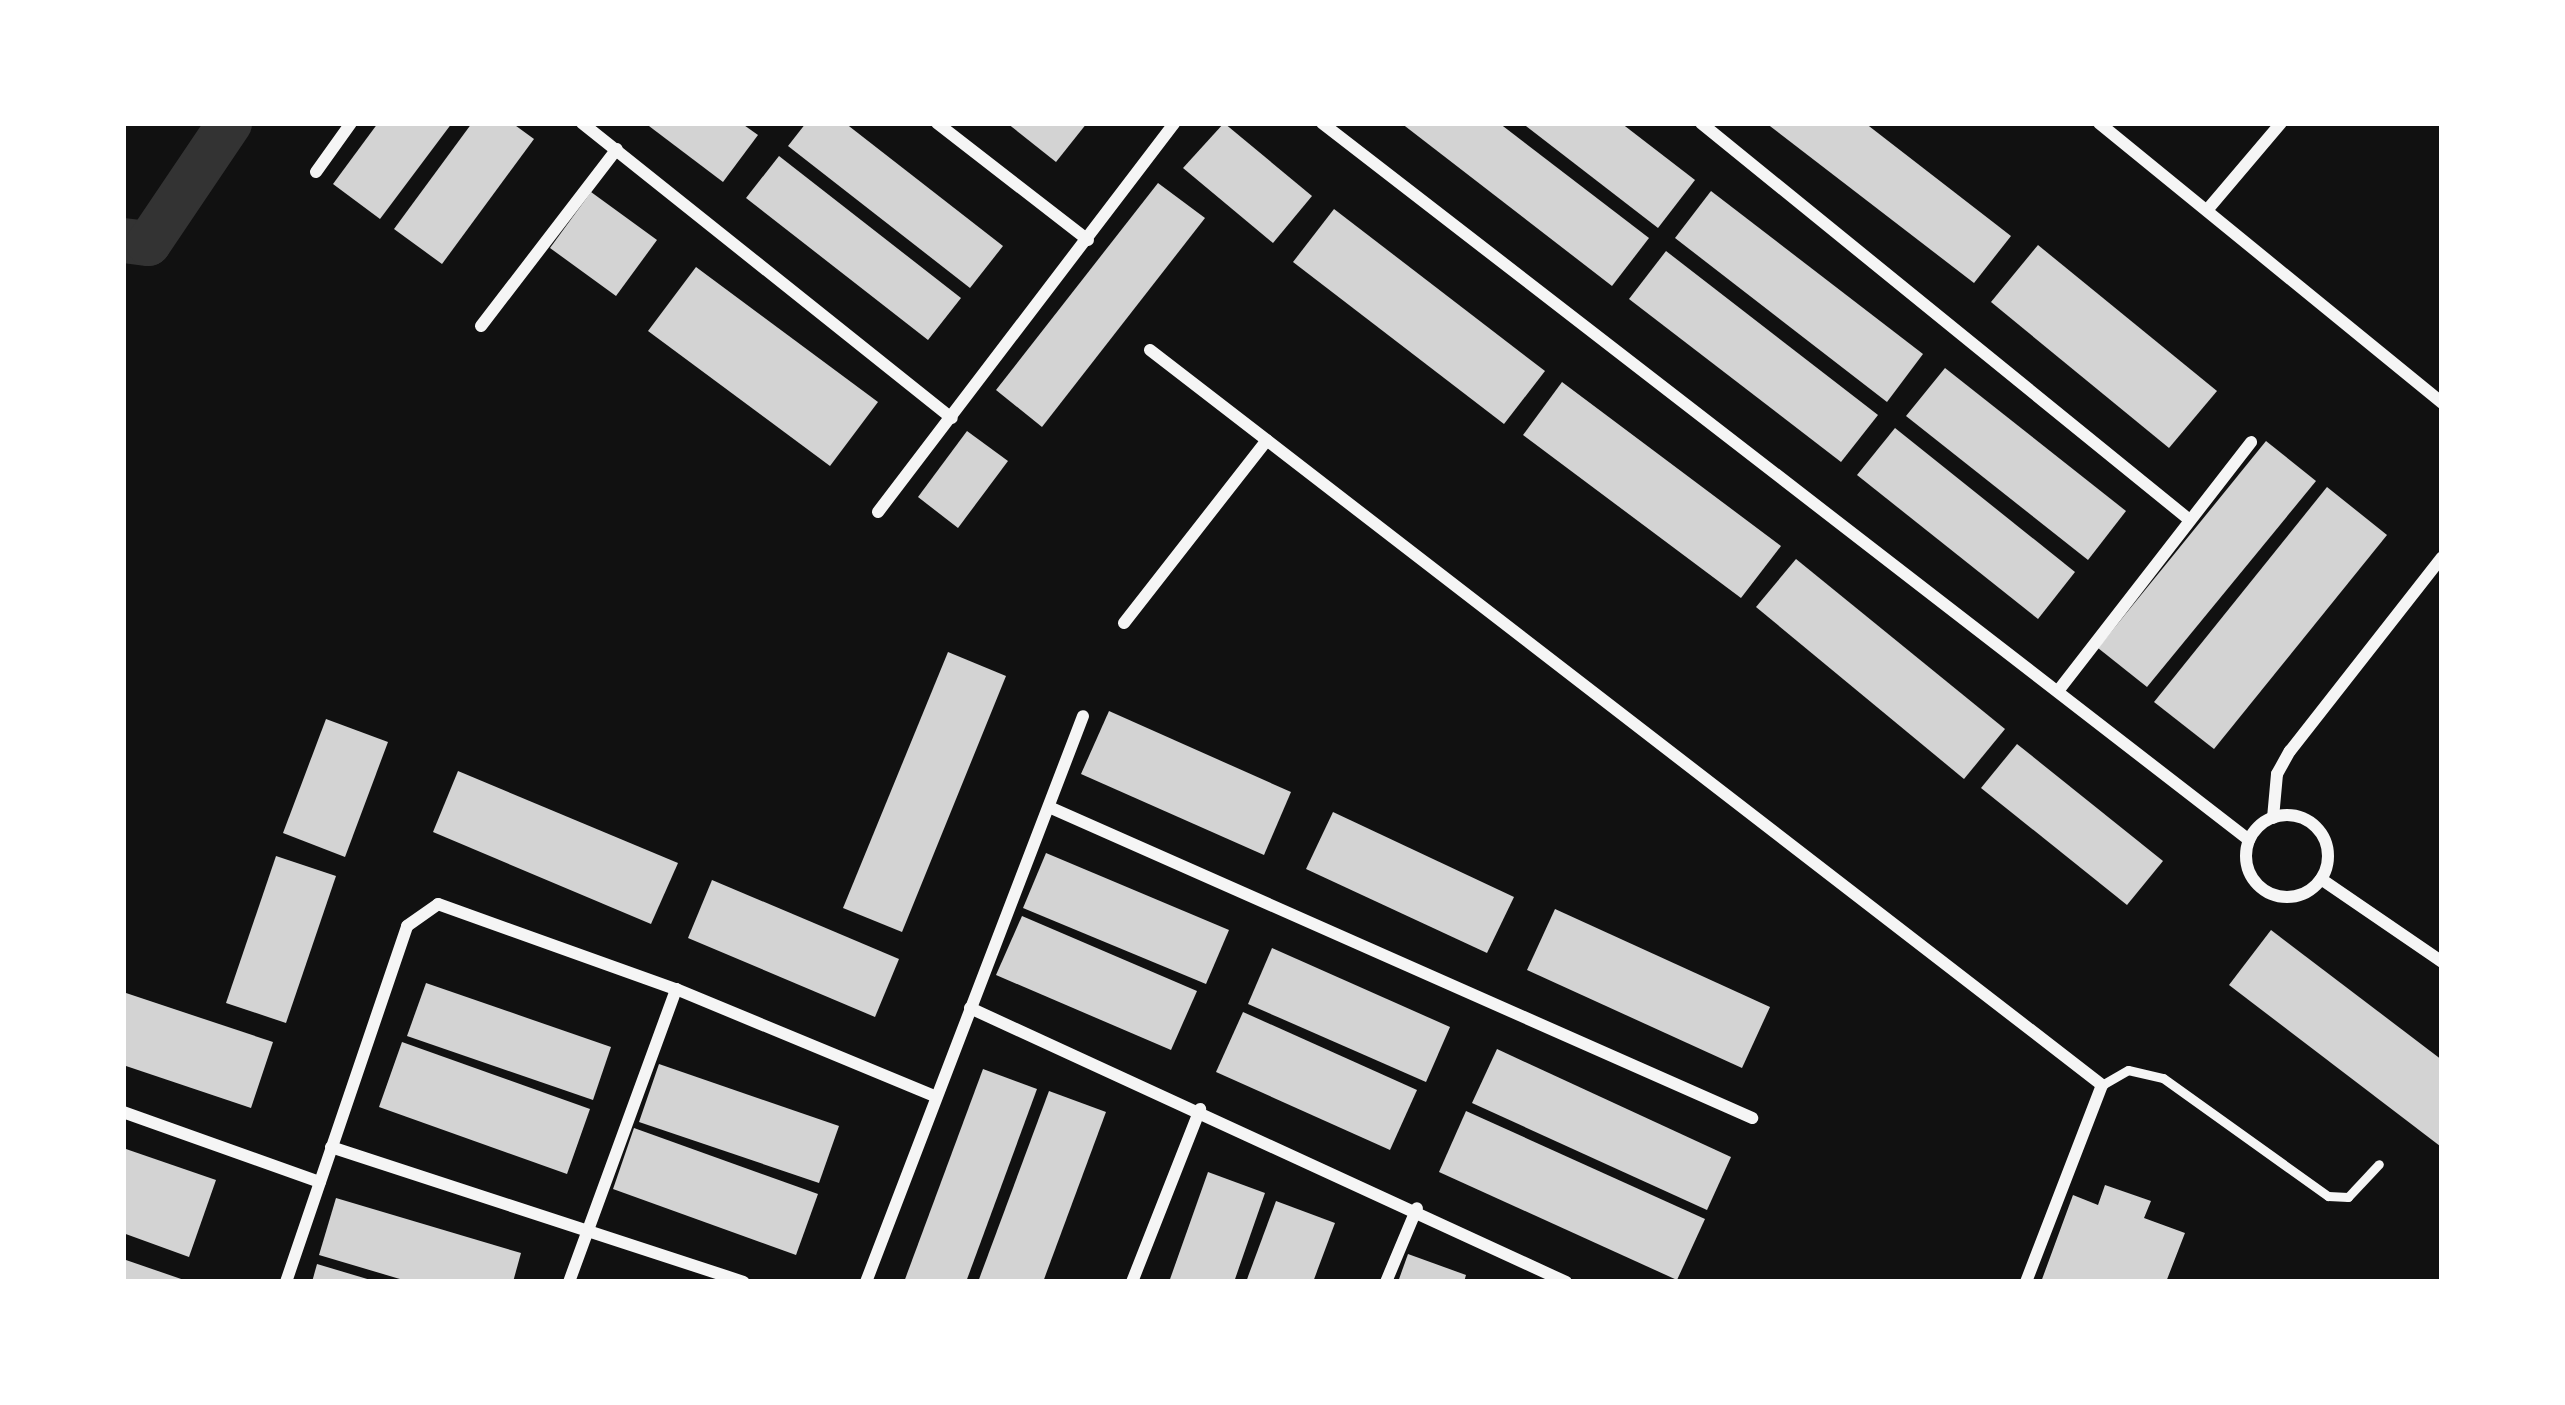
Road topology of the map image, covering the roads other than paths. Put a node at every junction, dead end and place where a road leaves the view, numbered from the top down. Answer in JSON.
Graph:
{"nodes":[{"id":1,"x":351,"y":123,"type":"edge"},
{"id":2,"x":582,"y":123,"type":"edge"},
{"id":3,"x":937,"y":123,"type":"edge"},
{"id":4,"x":1174,"y":123,"type":"edge"},
{"id":5,"x":1322,"y":123,"type":"edge"},
{"id":6,"x":1701,"y":123,"type":"edge"},
{"id":7,"x":1731,"y":123,"type":"edge"},
{"id":8,"x":2099,"y":123,"type":"edge"},
{"id":9,"x":2281,"y":123,"type":"edge"},
{"id":10,"x":1720,"y":137,"type":"junction"},
{"id":11,"x":617,"y":149,"type":"junction"},
{"id":12,"x":316,"y":172,"type":"dead end"},
{"id":13,"x":2208,"y":209,"type":"junction"},
{"id":14,"x":1088,"y":240,"type":"junction"},
{"id":15,"x":482,"y":326,"type":"dead end"},
{"id":16,"x":1150,"y":350,"type":"dead end"},
{"id":17,"x":2442,"y":403,"type":"edge"},
{"id":18,"x":952,"y":418,"type":"junction"},
{"id":19,"x":1267,"y":440,"type":"junction"},
{"id":20,"x":2251,"y":442,"type":"dead end"},
{"id":21,"x":878,"y":512,"type":"dead end"},
{"id":22,"x":2186,"y":517,"type":"junction"},
{"id":23,"x":2442,"y":557,"type":"edge"},
{"id":24,"x":1124,"y":623,"type":"dead end"},
{"id":25,"x":2058,"y":691,"type":"junction"},
{"id":26,"x":1083,"y":716,"type":"dead end"},
{"id":27,"x":1048,"y":807,"type":"junction"},
{"id":28,"x":2273,"y":818,"type":"junction"},
{"id":29,"x":2249,"y":840,"type":"junction"},
{"id":30,"x":2321,"y":879,"type":"junction"},
{"id":31,"x":2442,"y":962,"type":"edge"},
{"id":32,"x":676,"y":989,"type":"junction"},
{"id":33,"x":970,"y":1008,"type":"junction"},
{"id":34,"x":2102,"y":1085,"type":"junction"},
{"id":35,"x":934,"y":1096,"type":"junction"},
{"id":36,"x":1200,"y":1109,"type":"junction"},
{"id":37,"x":123,"y":1112,"type":"edge"},
{"id":38,"x":1752,"y":1118,"type":"dead end"},
{"id":39,"x":331,"y":1147,"type":"junction"},
{"id":40,"x":2379,"y":1164,"type":"dead end"},
{"id":41,"x":320,"y":1182,"type":"junction"},
{"id":42,"x":1417,"y":1208,"type":"junction"},
{"id":43,"x":587,"y":1231,"type":"junction"},
{"id":44,"x":286,"y":1282,"type":"edge"},
{"id":45,"x":569,"y":1282,"type":"edge"},
{"id":46,"x":743,"y":1282,"type":"edge"},
{"id":47,"x":866,"y":1282,"type":"edge"},
{"id":48,"x":1132,"y":1282,"type":"edge"},
{"id":49,"x":1386,"y":1282,"type":"edge"},
{"id":50,"x":1566,"y":1282,"type":"edge"},
{"id":51,"x":2026,"y":1282,"type":"edge"}],
"edges":[{"from":1,"to":12,"type":"street"},
{"from":2,"to":11,"type":"street"},
{"from":3,"to":14,"type":"street"},
{"from":4,"to":14,"type":"street"},
{"from":5,"to":25,"type":"street"},
{"from":6,"to":10,"type":"street"},
{"from":7,"to":10,"type":"street"},
{"from":8,"to":13,"type":"street"},
{"from":9,"to":13,"type":"street"},
{"from":10,"to":22,"type":"street"},
{"from":11,"to":15,"type":"street"},
{"from":11,"to":18,"type":"street"},
{"from":13,"to":17,"type":"street"},
{"from":14,"to":18,"type":"street"},
{"from":16,"to":19,"type":"street"},
{"from":18,"to":21,"type":"street"},
{"from":19,"to":24,"type":"street"},
{"from":19,"to":34,"type":"street"},
{"from":20,"to":22,"type":"street"},
{"from":22,"to":25,"type":"street"},
{"from":23,"to":28,"type":"street"},
{"from":25,"to":29,"type":"street"},
{"from":26,"to":27,"type":"street"},
{"from":27,"to":33,"type":"street"},
{"from":27,"to":38,"type":"street"},
{"from":28,"to":29,"type":"street"},
{"from":28,"to":30,"type":"street"},
{"from":29,"to":30,"type":"street"},
{"from":30,"to":31,"type":"street"},
{"from":32,"to":35,"type":"street"},
{"from":32,"to":39,"type":"street"},
{"from":32,"to":43,"type":"street"},
{"from":33,"to":35,"type":"street"},
{"from":33,"to":36,"type":"street"},
{"from":34,"to":40,"type":"lane"},
{"from":34,"to":51,"type":"street"},
{"from":35,"to":47,"type":"street"},
{"from":36,"to":42,"type":"street"},
{"from":36,"to":48,"type":"street"},
{"from":37,"to":41,"type":"street"},
{"from":39,"to":41,"type":"street"},
{"from":39,"to":43,"type":"street"},
{"from":41,"to":44,"type":"street"},
{"from":42,"to":49,"type":"street"},
{"from":42,"to":50,"type":"street"},
{"from":43,"to":45,"type":"street"},
{"from":43,"to":46,"type":"street"}]}
